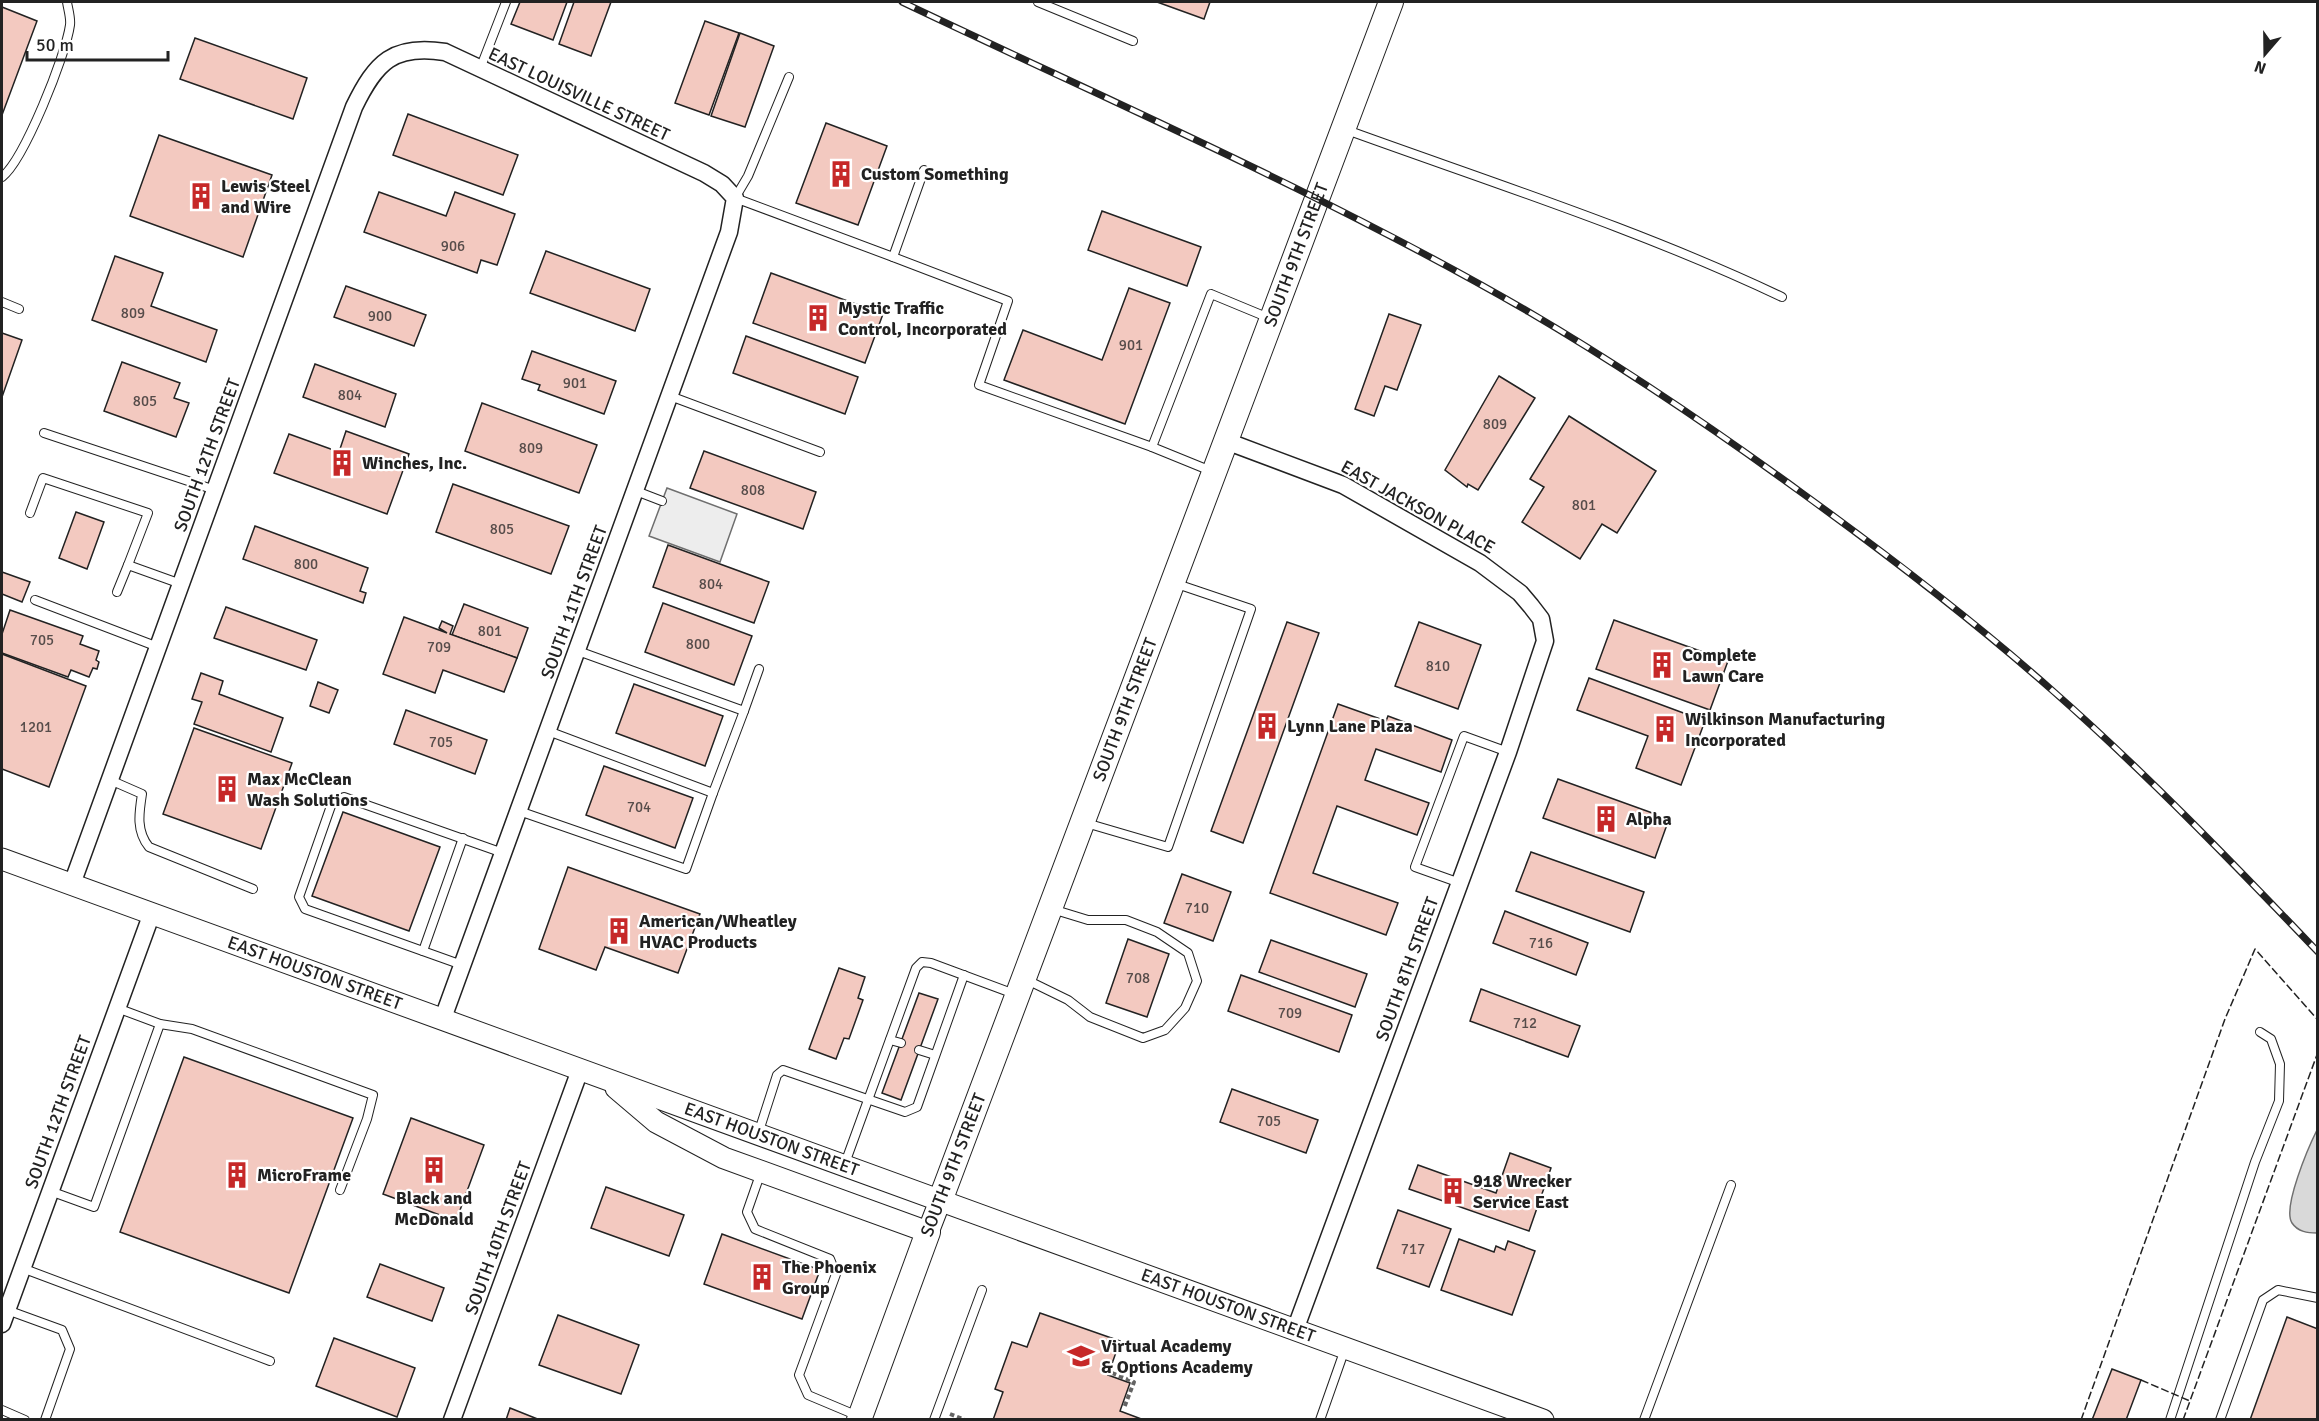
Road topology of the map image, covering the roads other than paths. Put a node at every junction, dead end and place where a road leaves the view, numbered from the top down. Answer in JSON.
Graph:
{"nodes":[{"id":1,"x":67,"y":2,"type":"edge"},
{"id":2,"x":506,"y":2,"type":"edge"},
{"id":3,"x":1038,"y":2,"type":"edge"},
{"id":4,"x":1391,"y":2,"type":"edge"},
{"id":5,"x":1133,"y":41,"type":"dead end"},
{"id":6,"x":398,"y":53,"type":"joint"},
{"id":7,"x":480,"y":69,"type":"junction"},
{"id":8,"x":789,"y":77,"type":"dead end"},
{"id":9,"x":1344,"y":129,"type":"junction"},
{"id":10,"x":924,"y":170,"type":"dead end"},
{"id":11,"x":2,"y":177,"type":"edge"},
{"id":12,"x":735,"y":198,"type":"junction"},
{"id":13,"x":893,"y":257,"type":"junction"},
{"id":14,"x":1782,"y":297,"type":"dead end"},
{"id":15,"x":2,"y":302,"type":"edge"},
{"id":16,"x":19,"y":309,"type":"dead end"},
{"id":17,"x":1273,"y":320,"type":"junction"},
{"id":18,"x":670,"y":396,"type":"junction"},
{"id":19,"x":44,"y":433,"type":"dead end"},
{"id":20,"x":1226,"y":441,"type":"junction"},
{"id":21,"x":1152,"y":447,"type":"junction"},
{"id":22,"x":820,"y":452,"type":"dead end"},
{"id":23,"x":1214,"y":472,"type":"junction"},
{"id":24,"x":215,"y":490,"type":"junction"},
{"id":25,"x":636,"y":491,"type":"junction"},
{"id":26,"x":662,"y":501,"type":"dead end"},
{"id":27,"x":30,"y":513,"type":"dead end"},
{"id":28,"x":128,"y":564,"type":"junction"},
{"id":29,"x":1173,"y":582,"type":"junction"},
{"id":30,"x":181,"y":584,"type":"junction"},
{"id":31,"x":117,"y":592,"type":"dead end"},
{"id":32,"x":35,"y":600,"type":"dead end"},
{"id":33,"x":1541,"y":619,"type":"joint"},
{"id":34,"x":159,"y":646,"type":"junction"},
{"id":35,"x":578,"y":651,"type":"junction"},
{"id":36,"x":759,"y":669,"type":"dead end"},
{"id":37,"x":744,"y":711,"type":"junction"},
{"id":38,"x":548,"y":731,"type":"junction"},
{"id":39,"x":1508,"y":752,"type":"junction"},
{"id":40,"x":110,"y":780,"type":"junction"},
{"id":41,"x":713,"y":793,"type":"junction"},
{"id":42,"x":519,"y":812,"type":"junction"},
{"id":43,"x":1082,"y":822,"type":"junction"},
{"id":44,"x":463,"y":838,"type":"junction"},
{"id":45,"x":503,"y":853,"type":"junction"},
{"id":46,"x":2,"y":859,"type":"edge"},
{"id":47,"x":1460,"y":883,"type":"junction"},
{"id":48,"x":72,"y":884,"type":"junction"},
{"id":49,"x":253,"y":889,"type":"dead end"},
{"id":50,"x":1050,"y":908,"type":"junction"},
{"id":51,"x":152,"y":913,"type":"junction"},
{"id":52,"x":423,"y":951,"type":"junction"},
{"id":53,"x":462,"y":965,"type":"junction"},
{"id":54,"x":964,"y":975,"type":"junction"},
{"id":55,"x":1020,"y":986,"type":"junction"},
{"id":56,"x":117,"y":1008,"type":"junction"},
{"id":57,"x":443,"y":1018,"type":"junction"},
{"id":58,"x":160,"y":1024,"type":"junction"},
{"id":59,"x":2260,"y":1032,"type":"dead end"},
{"id":60,"x":890,"y":1040,"type":"junction"},
{"id":61,"x":901,"y":1043,"type":"dead end"},
{"id":62,"x":919,"y":1050,"type":"dead end"},
{"id":63,"x":935,"y":1055,"type":"junction"},
{"id":64,"x":580,"y":1070,"type":"junction"},
{"id":65,"x":606,"y":1079,"type":"junction"},
{"id":66,"x":869,"y":1098,"type":"junction"},
{"id":67,"x":758,"y":1134,"type":"junction"},
{"id":68,"x":844,"y":1166,"type":"junction"},
{"id":69,"x":761,"y":1172,"type":"junction"},
{"id":70,"x":1731,"y":1185,"type":"dead end"},
{"id":71,"x":340,"y":1190,"type":"dead end"},
{"id":72,"x":50,"y":1191,"type":"junction"},
{"id":73,"x":940,"y":1201,"type":"junction"},
{"id":74,"x":928,"y":1232,"type":"junction"},
{"id":75,"x":22,"y":1268,"type":"junction"},
{"id":76,"x":982,"y":1290,"type":"dead end"},
{"id":77,"x":2318,"y":1298,"type":"edge"},
{"id":78,"x":4,"y":1317,"type":"edge"},
{"id":79,"x":1295,"y":1330,"type":"junction"},
{"id":80,"x":1346,"y":1348,"type":"junction"},
{"id":81,"x":270,"y":1361,"type":"dead end"},
{"id":82,"x":2,"y":1410,"type":"edge"},
{"id":83,"x":860,"y":1418,"type":"edge"},
{"id":84,"x":25,"y":1419,"type":"edge"},
{"id":85,"x":45,"y":1419,"type":"edge"},
{"id":86,"x":452,"y":1419,"type":"edge"},
{"id":87,"x":934,"y":1419,"type":"edge"},
{"id":88,"x":1320,"y":1419,"type":"edge"},
{"id":89,"x":1543,"y":1419,"type":"edge"},
{"id":90,"x":1644,"y":1419,"type":"edge"},
{"id":91,"x":2170,"y":1419,"type":"edge"},
{"id":92,"x":2220,"y":1419,"type":"edge"}],
"edges":[{"from":1,"to":11,"type":"lane"},
{"from":2,"to":7,"type":"lane"},
{"from":3,"to":5,"type":"lane"},
{"from":4,"to":9,"type":"main road","name":"SOUTH 9TH STREET"},
{"from":6,"to":7,"type":"street","name":"EAST LOUISVILLE STREET"},
{"from":6,"to":24,"type":"street","name":"SOUTH 12TH STREET"},
{"from":7,"to":12,"type":"street","name":"EAST LOUISVILLE STREET"},
{"from":8,"to":12,"type":"lane"},
{"from":9,"to":14,"type":"lane"},
{"from":9,"to":17,"type":"main road","name":"SOUTH 9TH STREET"},
{"from":10,"to":13,"type":"lane"},
{"from":12,"to":13,"type":"lane"},
{"from":12,"to":18,"type":"street","name":"SOUTH 11TH STREET"},
{"from":13,"to":21,"type":"lane"},
{"from":15,"to":16,"type":"lane"},
{"from":17,"to":20,"type":"main road","name":"SOUTH 9TH STREET"},
{"from":17,"to":21,"type":"lane"},
{"from":18,"to":22,"type":"lane"},
{"from":18,"to":25,"type":"street","name":"SOUTH 11TH STREET"},
{"from":19,"to":24,"type":"lane"},
{"from":20,"to":23,"type":"main road","name":"SOUTH 9TH STREET"},
{"from":20,"to":33,"type":"street","name":"EAST JACKSON PLACE"},
{"from":21,"to":23,"type":"lane"},
{"from":23,"to":29,"type":"main road","name":"SOUTH 9TH STREET"},
{"from":24,"to":30,"type":"street","name":"SOUTH 12TH STREET"},
{"from":25,"to":26,"type":"lane"},
{"from":25,"to":35,"type":"street","name":"SOUTH 11TH STREET"},
{"from":27,"to":28,"type":"lane"},
{"from":28,"to":30,"type":"lane"},
{"from":28,"to":31,"type":"lane"},
{"from":29,"to":43,"type":"main road","name":"SOUTH 9TH STREET"},
{"from":29,"to":43,"type":"lane"},
{"from":30,"to":34,"type":"street","name":"SOUTH 12TH STREET"},
{"from":32,"to":34,"type":"lane"},
{"from":33,"to":39,"type":"street","name":"SOUTH 8TH STREET"},
{"from":34,"to":40,"type":"street","name":"SOUTH 12TH STREET"},
{"from":35,"to":37,"type":"lane"},
{"from":35,"to":38,"type":"street","name":"SOUTH 11TH STREET"},
{"from":36,"to":37,"type":"lane"},
{"from":37,"to":41,"type":"lane"},
{"from":38,"to":41,"type":"lane"},
{"from":38,"to":42,"type":"street","name":"SOUTH 11TH STREET"},
{"from":39,"to":47,"type":"street","name":"SOUTH 8TH STREET"},
{"from":39,"to":47,"type":"lane"},
{"from":40,"to":48,"type":"street","name":"SOUTH 12TH STREET"},
{"from":40,"to":49,"type":"lane"},
{"from":41,"to":42,"type":"lane"},
{"from":42,"to":45,"type":"street","name":"SOUTH 11TH STREET"},
{"from":43,"to":50,"type":"main road","name":"SOUTH 9TH STREET"},
{"from":44,"to":45,"type":"lane"},
{"from":44,"to":52,"type":"lane"},
{"from":44,"to":52,"type":"lane"},
{"from":45,"to":53,"type":"street","name":"SOUTH 11TH STREET"},
{"from":46,"to":48,"type":"street","name":"EAST HOUSTON STREET"},
{"from":47,"to":79,"type":"street","name":"SOUTH 8TH STREET"},
{"from":48,"to":51,"type":"street","name":"EAST HOUSTON STREET"},
{"from":50,"to":55,"type":"main road","name":"SOUTH 9TH STREET"},
{"from":50,"to":55,"type":"lane"},
{"from":51,"to":56,"type":"street","name":"SOUTH 12TH STREET"},
{"from":51,"to":57,"type":"street","name":"EAST HOUSTON STREET"},
{"from":52,"to":53,"type":"lane"},
{"from":53,"to":57,"type":"street","name":"SOUTH 11TH STREET"},
{"from":54,"to":55,"type":"lane"},
{"from":54,"to":60,"type":"lane"},
{"from":54,"to":63,"type":"lane"},
{"from":55,"to":73,"type":"main road","name":"SOUTH 9TH STREET"},
{"from":56,"to":58,"type":"lane"},
{"from":56,"to":72,"type":"street","name":"SOUTH 12TH STREET"},
{"from":57,"to":64,"type":"street","name":"EAST HOUSTON STREET"},
{"from":58,"to":71,"type":"lane"},
{"from":58,"to":72,"type":"lane"},
{"from":59,"to":91,"type":"lane"},
{"from":60,"to":61,"type":"lane"},
{"from":60,"to":66,"type":"lane"},
{"from":62,"to":63,"type":"lane"},
{"from":63,"to":66,"type":"lane"},
{"from":64,"to":65,"type":"street","name":"EAST HOUSTON STREET"},
{"from":64,"to":86,"type":"street","name":"SOUTH 10TH STREET"},
{"from":65,"to":67,"type":"street","name":"EAST HOUSTON STREET"},
{"from":65,"to":69,"type":"street"},
{"from":66,"to":67,"type":"lane"},
{"from":66,"to":68,"type":"lane"},
{"from":67,"to":68,"type":"street","name":"EAST HOUSTON STREET"},
{"from":68,"to":73,"type":"street","name":"EAST HOUSTON STREET"},
{"from":69,"to":74,"type":"street"},
{"from":69,"to":83,"type":"lane"},
{"from":70,"to":90,"type":"lane"},
{"from":72,"to":75,"type":"street","name":"SOUTH 12TH STREET"},
{"from":73,"to":74,"type":"street","name":"SOUTH 9TH STREET"},
{"from":73,"to":79,"type":"street","name":"EAST HOUSTON STREET"},
{"from":74,"to":83,"type":"main road","name":"SOUTH 9TH STREET"},
{"from":75,"to":78,"type":"street","name":"SOUTH 12TH STREET"},
{"from":75,"to":81,"type":"lane"},
{"from":76,"to":87,"type":"lane"},
{"from":77,"to":92,"type":"lane"},
{"from":78,"to":85,"type":"lane"},
{"from":79,"to":80,"type":"street","name":"EAST HOUSTON STREET"},
{"from":80,"to":88,"type":"lane"},
{"from":80,"to":89,"type":"street","name":"EAST HOUSTON STREET"},
{"from":82,"to":84,"type":"lane"}]}
